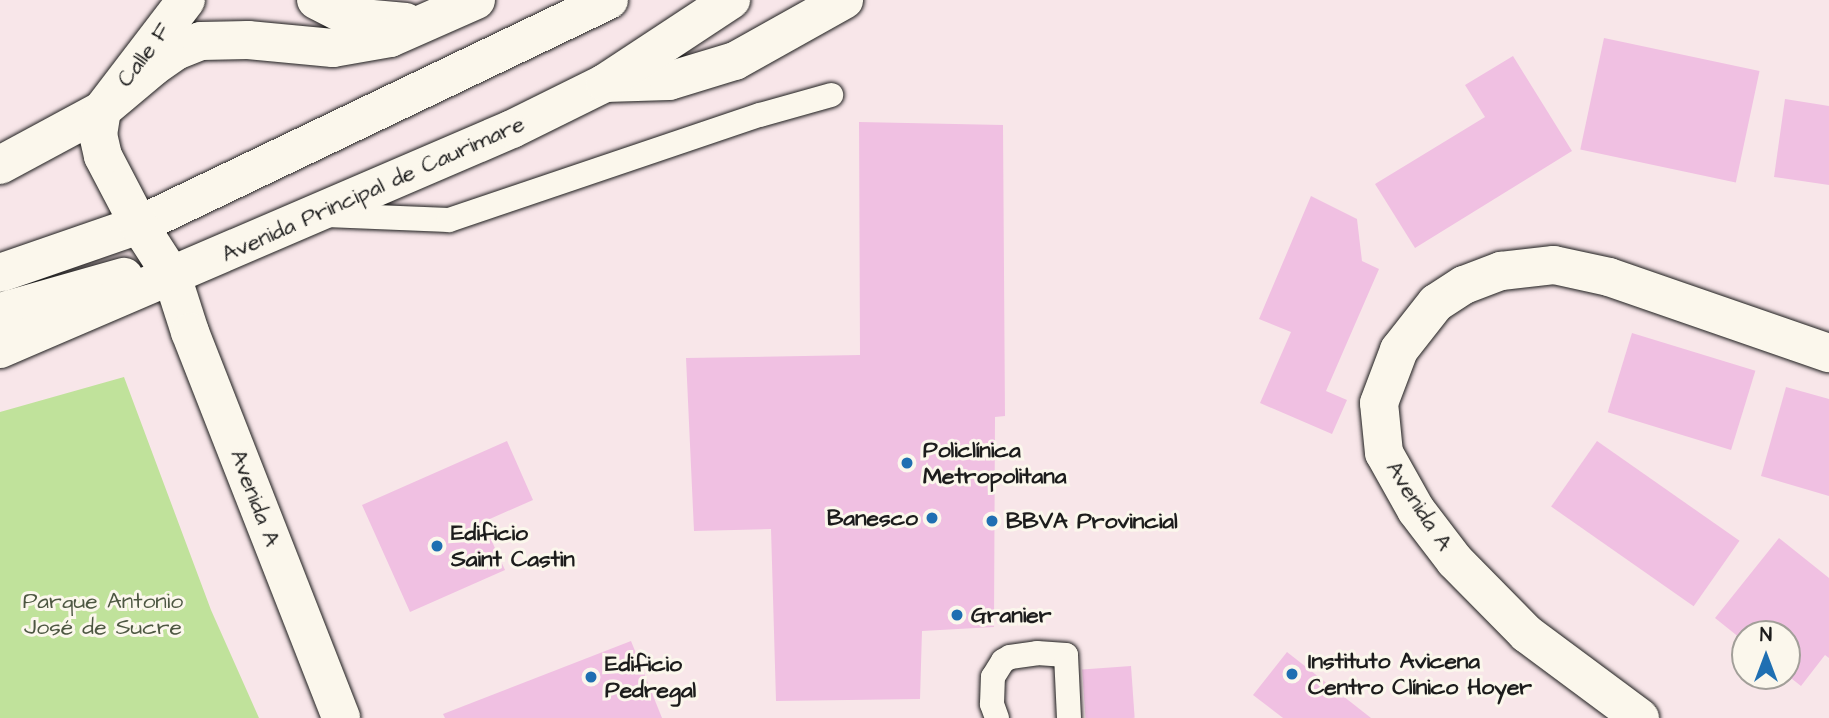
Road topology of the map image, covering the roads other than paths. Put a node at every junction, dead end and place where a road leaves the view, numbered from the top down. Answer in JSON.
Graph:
{"nodes":[{"id":1,"x":186,"y":0,"type":"edge"},
{"id":2,"x":316,"y":0,"type":"edge"},
{"id":3,"x":476,"y":0,"type":"edge"},
{"id":4,"x":609,"y":0,"type":"edge"},
{"id":5,"x":731,"y":0,"type":"edge"},
{"id":6,"x":844,"y":0,"type":"edge"},
{"id":7,"x":429,"y":21,"type":"junction"},
{"id":8,"x":605,"y":83,"type":"junction"},
{"id":9,"x":831,"y":95,"type":"dead end"},
{"id":10,"x":102,"y":110,"type":"junction"},
{"id":11,"x":0,"y":165,"type":"edge"},
{"id":12,"x":315,"y":214,"type":"junction"},
{"id":13,"x":139,"y":225,"type":"junction"},
{"id":14,"x":0,"y":273,"type":"edge"},
{"id":15,"x":172,"y":276,"type":"junction"},
{"id":16,"x":0,"y":312,"type":"edge"},
{"id":17,"x":0,"y":349,"type":"edge"},
{"id":18,"x":1829,"y":353,"type":"edge"},
{"id":19,"x":341,"y":718,"type":"edge"},
{"id":20,"x":997,"y":718,"type":"edge"},
{"id":21,"x":1069,"y":718,"type":"edge"},
{"id":22,"x":1640,"y":718,"type":"edge"}],
"edges":[{"from":1,"to":10,"type":"main road","name":"Calle F"},
{"from":2,"to":7,"type":"main road"},
{"from":3,"to":7,"type":"main road"},
{"from":4,"to":13,"type":"main road"},
{"from":5,"to":8,"type":"main road","name":"Avenida Principal de Caurimare"},
{"from":6,"to":8,"type":"main road"},
{"from":7,"to":10,"type":"main road"},
{"from":8,"to":12,"type":"main road","name":"Avenida Principal de Caurimare"},
{"from":9,"to":12,"type":"lane"},
{"from":10,"to":11,"type":"main road"},
{"from":10,"to":13,"type":"main road","name":"Avenida A"},
{"from":12,"to":15,"type":"main road","name":"Avenida Principal de Caurimare"},
{"from":13,"to":14,"type":"main road"},
{"from":13,"to":15,"type":"main road","name":"Avenida A"},
{"from":15,"to":16,"type":"main road"},
{"from":15,"to":17,"type":"main road","name":"Avenida Principal de Caurimare"},
{"from":15,"to":19,"type":"main road","name":"Avenida A"},
{"from":18,"to":22,"type":"main road","name":"Avenida A"},
{"from":20,"to":21,"type":"lane"}]}
